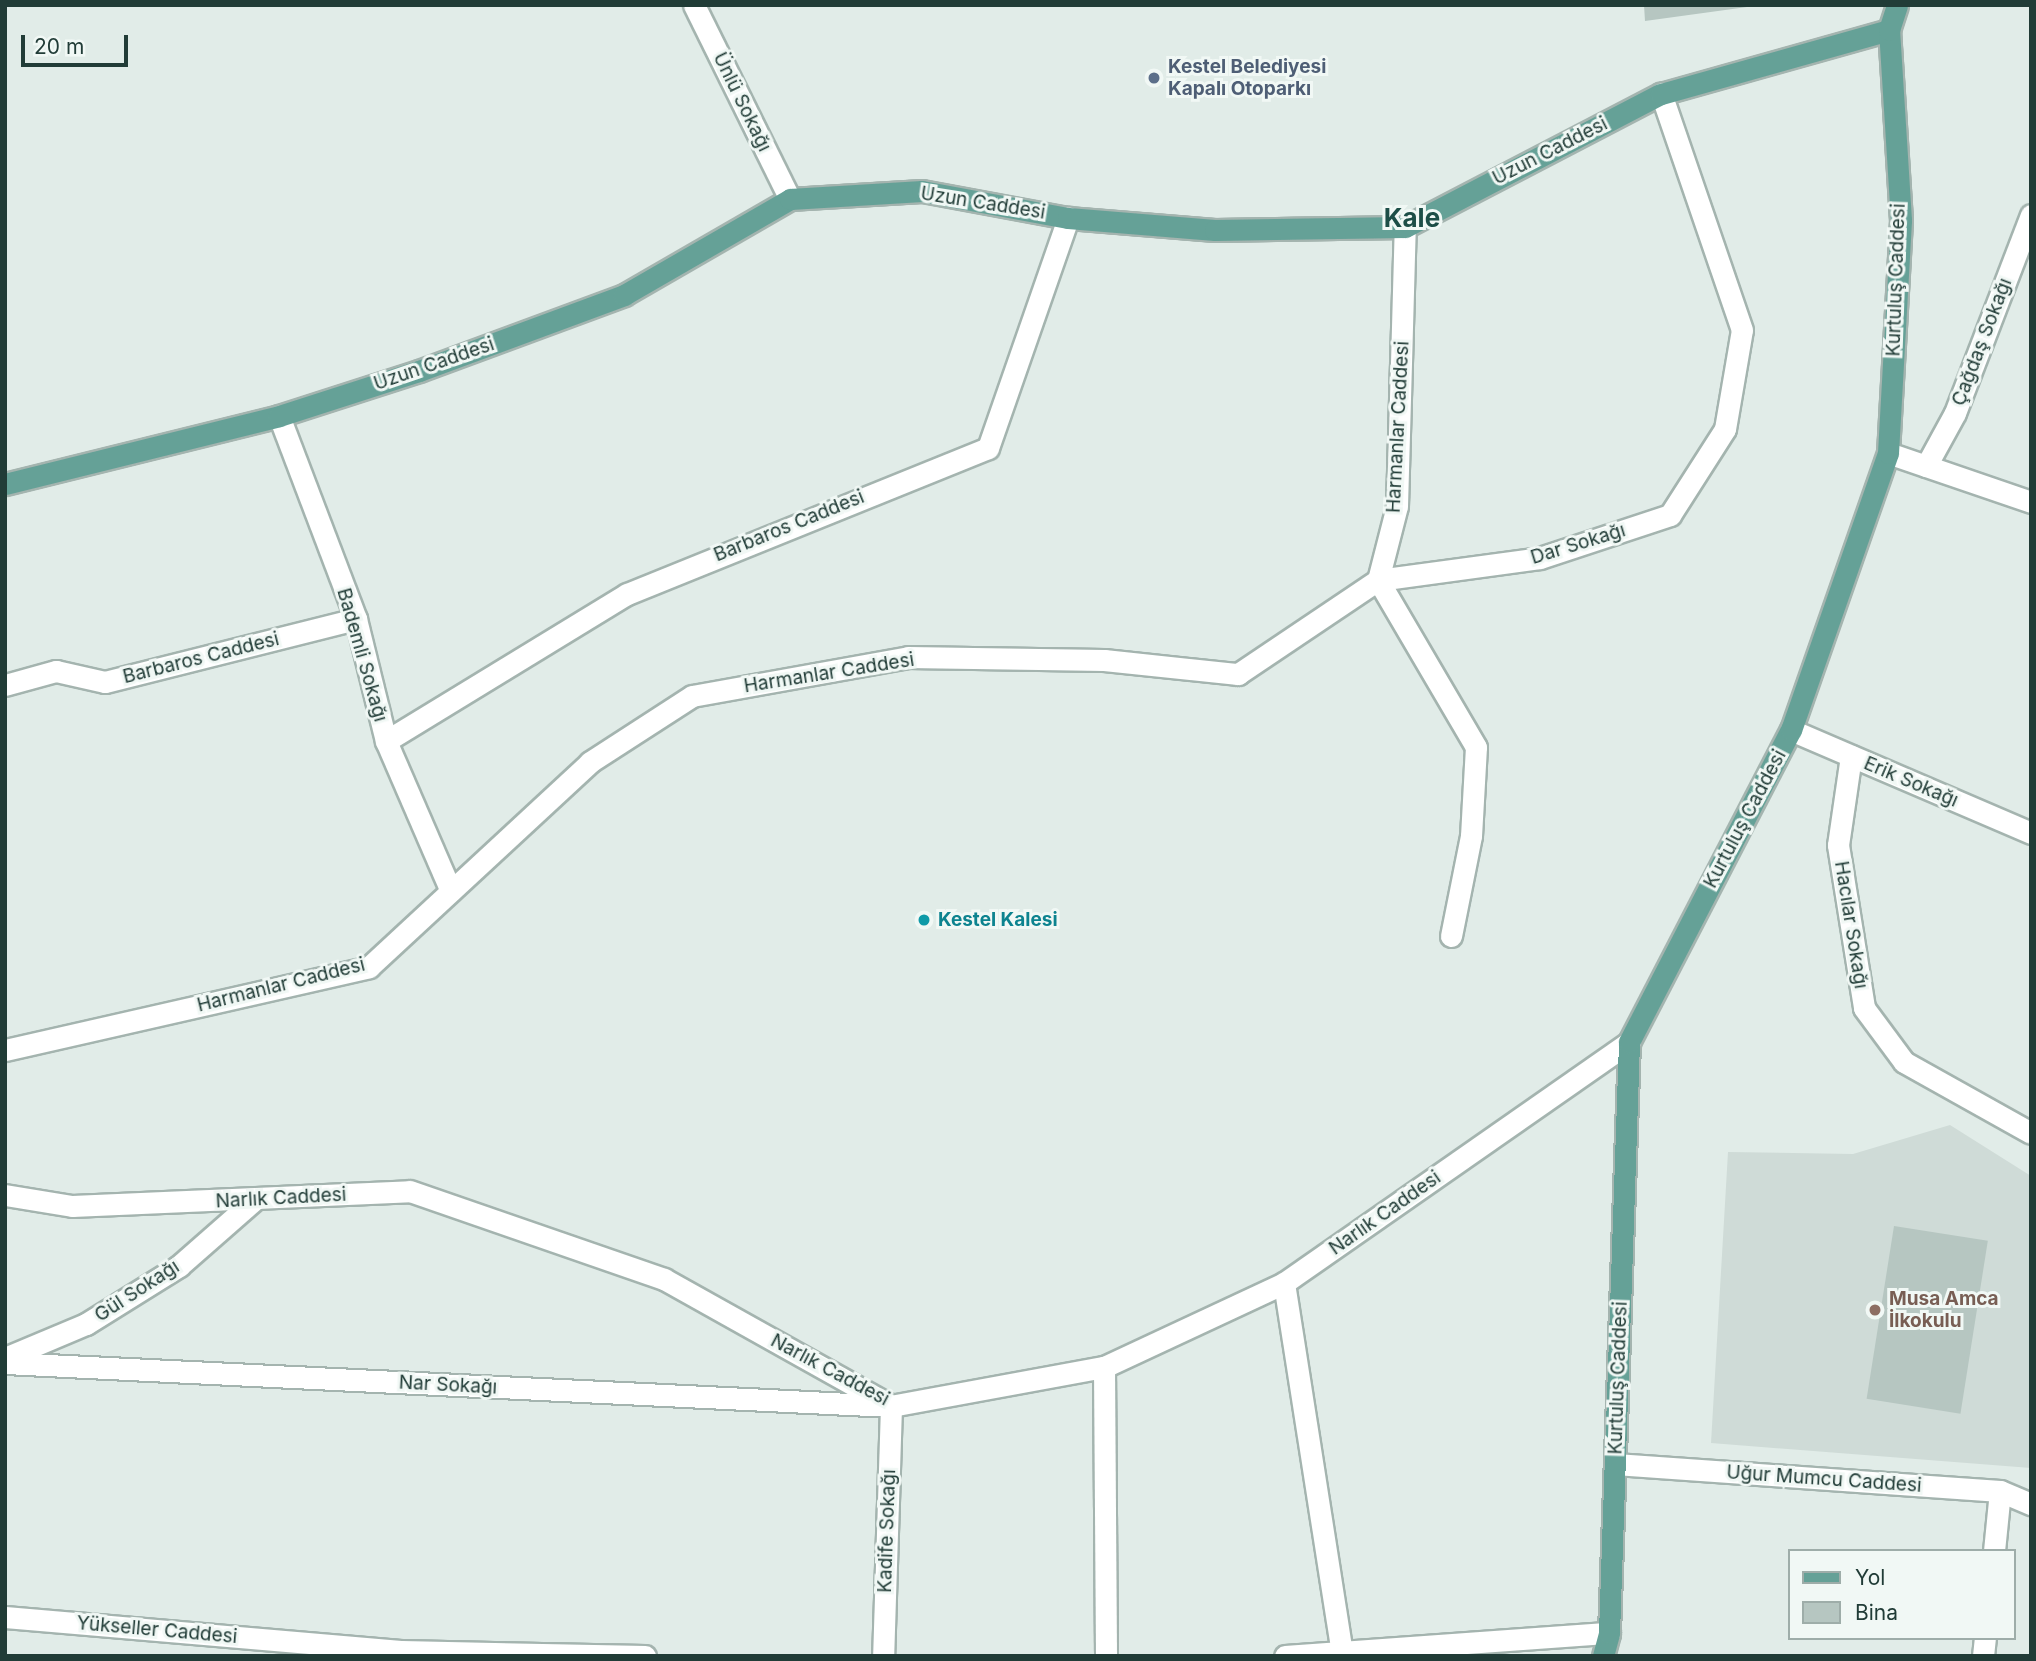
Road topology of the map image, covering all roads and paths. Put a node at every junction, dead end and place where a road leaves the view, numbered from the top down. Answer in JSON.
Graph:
{"nodes":[{"id":1,"x":694,"y":5,"type":"edge"},
{"id":2,"x":1896,"y":5,"type":"edge"},
{"id":3,"x":1889,"y":30,"type":"junction"},
{"id":4,"x":1661,"y":94,"type":"junction"},
{"id":5,"x":790,"y":199,"type":"junction"},
{"id":6,"x":2031,"y":215,"type":"edge"},
{"id":7,"x":1068,"y":218,"type":"junction"},
{"id":8,"x":1405,"y":227,"type":"junction"},
{"id":9,"x":279,"y":416,"type":"junction"},
{"id":10,"x":1888,"y":453,"type":"junction"},
{"id":11,"x":1926,"y":466,"type":"junction"},
{"id":12,"x":5,"y":484,"type":"edge"},
{"id":13,"x":2031,"y":502,"type":"edge"},
{"id":14,"x":1378,"y":580,"type":"junction"},
{"id":15,"x":356,"y":619,"type":"junction"},
{"id":16,"x":5,"y":685,"type":"edge"},
{"id":17,"x":1791,"y":730,"type":"junction"},
{"id":18,"x":386,"y":741,"type":"junction"},
{"id":19,"x":1851,"y":756,"type":"junction"},
{"id":20,"x":2031,"y":833,"type":"edge"},
{"id":21,"x":451,"y":891,"type":"junction"},
{"id":22,"x":1451,"y":936,"type":"dead end"},
{"id":23,"x":1629,"y":1042,"type":"junction"},
{"id":24,"x":5,"y":1050,"type":"edge"},
{"id":25,"x":2031,"y":1133,"type":"edge"},
{"id":26,"x":5,"y":1195,"type":"edge"},
{"id":27,"x":254,"y":1200,"type":"junction"},
{"id":28,"x":1284,"y":1283,"type":"junction"},
{"id":29,"x":5,"y":1361,"type":"edge"},
{"id":30,"x":1104,"y":1367,"type":"junction"},
{"id":31,"x":891,"y":1406,"type":"junction"},
{"id":32,"x":1615,"y":1464,"type":"junction"},
{"id":33,"x":2000,"y":1491,"type":"junction"},
{"id":34,"x":2031,"y":1504,"type":"edge"},
{"id":35,"x":1994,"y":1549,"type":"edge"},
{"id":36,"x":5,"y":1617,"type":"edge"},
{"id":37,"x":1609,"y":1633,"type":"junction"},
{"id":38,"x":1342,"y":1653,"type":"junction"},
{"id":39,"x":645,"y":1656,"type":"edge"},
{"id":40,"x":883,"y":1656,"type":"edge"},
{"id":41,"x":1105,"y":1656,"type":"edge"},
{"id":42,"x":1284,"y":1656,"type":"edge"},
{"id":43,"x":1603,"y":1656,"type":"edge"},
{"id":44,"x":1619,"y":1656,"type":"edge"}],
"edges":[{"from":1,"to":5,"type":"street","name":"Ünlü Sokağı"},
{"from":2,"to":3,"type":"main road","name":"Kurtuluş Caddesi"},
{"from":3,"to":4,"type":"main road","name":"Uzun Caddesi"},
{"from":3,"to":10,"type":"main road","name":"Kurtuluş Caddesi"},
{"from":4,"to":8,"type":"main road","name":"Uzun Caddesi"},
{"from":4,"to":14,"type":"street","name":"Dar Sokağı"},
{"from":5,"to":7,"type":"main road","name":"Uzun Caddesi"},
{"from":5,"to":9,"type":"main road","name":"Uzun Caddesi"},
{"from":6,"to":11,"type":"street","name":"Çağdaş Sokağı"},
{"from":7,"to":8,"type":"main road","name":"Uzun Caddesi"},
{"from":7,"to":18,"type":"street","name":"Barbaros Caddesi"},
{"from":8,"to":14,"type":"street","name":"Harmanlar Caddesi"},
{"from":9,"to":12,"type":"main road","name":"Uzun Caddesi"},
{"from":9,"to":15,"type":"street","name":"Bademli Sokağı"},
{"from":10,"to":11,"type":"street"},
{"from":10,"to":17,"type":"main road","name":"Kurtuluş Caddesi"},
{"from":11,"to":13,"type":"street"},
{"from":14,"to":21,"type":"street","name":"Harmanlar Caddesi"},
{"from":14,"to":22,"type":"street"},
{"from":15,"to":16,"type":"street","name":"Barbaros Caddesi"},
{"from":15,"to":18,"type":"street","name":"Bademli Sokağı"},
{"from":17,"to":19,"type":"street","name":"Erik Sokağı"},
{"from":17,"to":23,"type":"main road","name":"Kurtuluş Caddesi"},
{"from":18,"to":21,"type":"street","name":"Bademli Sokağı"},
{"from":19,"to":20,"type":"street","name":"Erik Sokağı"},
{"from":19,"to":25,"type":"street","name":"Hacılar Sokağı"},
{"from":21,"to":24,"type":"street","name":"Harmanlar Caddesi"},
{"from":23,"to":28,"type":"street","name":"Narlık Caddesi"},
{"from":23,"to":32,"type":"main road","name":"Kurtuluş Caddesi"},
{"from":26,"to":27,"type":"street","name":"Narlık Caddesi"},
{"from":27,"to":29,"type":"street","name":"Gül Sokağı"},
{"from":27,"to":31,"type":"street","name":"Narlık Caddesi"},
{"from":28,"to":30,"type":"street","name":"Narlık Caddesi"},
{"from":28,"to":38,"type":"street"},
{"from":29,"to":31,"type":"street","name":"Nar Sokağı"},
{"from":30,"to":31,"type":"street","name":"Narlık Caddesi"},
{"from":30,"to":41,"type":"street"},
{"from":31,"to":40,"type":"street","name":"Kadife Sokağı"},
{"from":32,"to":33,"type":"street","name":"Uğur Mumcu Caddesi"},
{"from":32,"to":37,"type":"main road","name":"Kurtuluş Caddesi"},
{"from":33,"to":34,"type":"street","name":"Uğur Mumcu Caddesi"},
{"from":33,"to":35,"type":"street"},
{"from":36,"to":39,"type":"street","name":"Yükseller Caddesi"},
{"from":37,"to":38,"type":"street"},
{"from":37,"to":43,"type":"main road","name":"Kurtuluş Caddesi"},
{"from":37,"to":44,"type":"main road","name":"Kurtuluş Caddesi"},
{"from":38,"to":42,"type":"street"}]}
